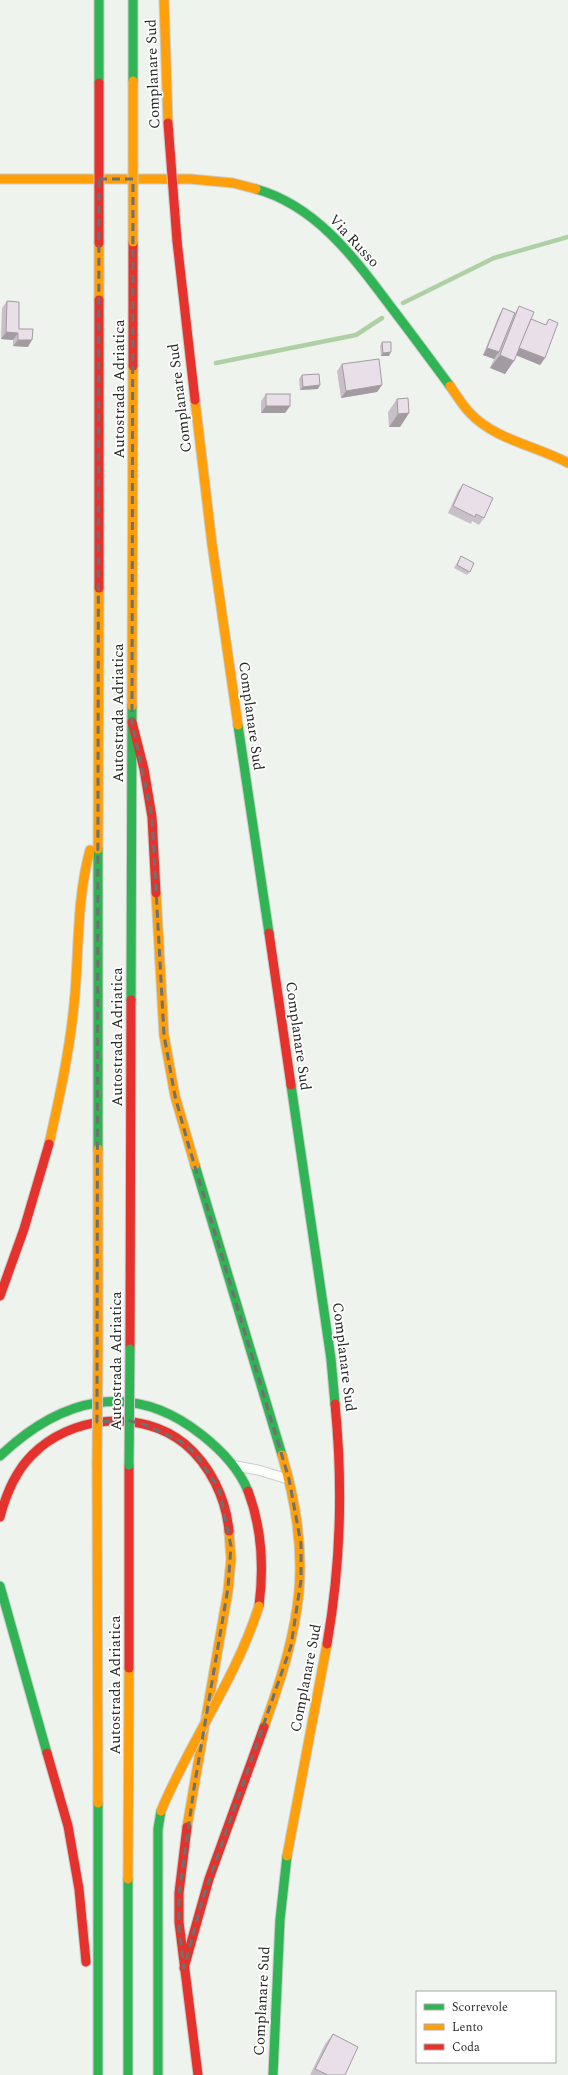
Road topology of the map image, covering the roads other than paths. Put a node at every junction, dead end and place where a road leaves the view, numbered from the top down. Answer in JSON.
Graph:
{"nodes":[{"id":1,"x":99,"y":0,"type":"edge"},
{"id":2,"x":133,"y":0,"type":"edge"},
{"id":3,"x":164,"y":0,"type":"edge"},
{"id":4,"x":0,"y":179,"type":"edge"},
{"id":5,"x":568,"y":463,"type":"edge"},
{"id":6,"x":132,"y":722,"type":"junction"},
{"id":7,"x":98,"y":824,"type":"junction"},
{"id":8,"x":0,"y":1296,"type":"edge"},
{"id":9,"x":0,"y":1456,"type":"edge"},
{"id":10,"x":232,"y":1465,"type":"junction"},
{"id":11,"x":289,"y":1479,"type":"junction"},
{"id":12,"x":0,"y":1517,"type":"edge"},
{"id":13,"x":0,"y":1586,"type":"edge"},
{"id":14,"x":184,"y":1968,"type":"junction"},
{"id":15,"x":98,"y":2020,"type":"junction"},
{"id":16,"x":98,"y":2075,"type":"edge"},
{"id":17,"x":128,"y":2075,"type":"edge"},
{"id":18,"x":158,"y":2075,"type":"edge"},
{"id":19,"x":198,"y":2075,"type":"edge"},
{"id":20,"x":273,"y":2075,"type":"edge"}],
"edges":[{"from":1,"to":7,"type":"main road","name":"Autostrada Adriatica","bridge":true},
{"from":2,"to":6,"type":"main road","name":"Autostrada Adriatica","bridge":true},
{"from":3,"to":20,"type":"main road","name":"Complanare Sud","bridge":true},
{"from":4,"to":5,"type":"main road","name":"Via Russo"},
{"from":6,"to":11,"type":"main road"},
{"from":6,"to":17,"type":"main road","name":"Autostrada Adriatica","bridge":true},
{"from":7,"to":8,"type":"main road"},
{"from":7,"to":15,"type":"main road","name":"Autostrada Adriatica","bridge":true},
{"from":9,"to":10,"type":"main road"},
{"from":10,"to":11,"type":"lane"},
{"from":10,"to":18,"type":"main road","bridge":true},
{"from":11,"to":14,"type":"main road"},
{"from":12,"to":14,"type":"main road"},
{"from":13,"to":15,"type":"main road"},
{"from":14,"to":19,"type":"main road"},
{"from":15,"to":16,"type":"main road","name":"Autostrada Adriatica"}]}
